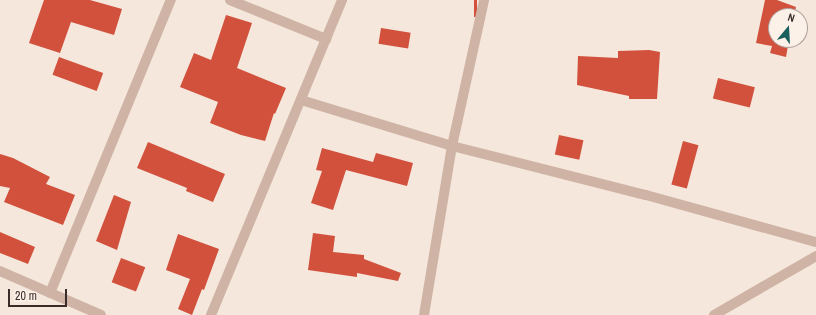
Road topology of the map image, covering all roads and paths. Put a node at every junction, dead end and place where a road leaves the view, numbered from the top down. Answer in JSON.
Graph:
{"nodes":[{"id":1,"x":171,"y":0,"type":"edge"},
{"id":2,"x":230,"y":0,"type":"edge"},
{"id":3,"x":342,"y":0,"type":"edge"},
{"id":4,"x":484,"y":0,"type":"edge"},
{"id":5,"x":326,"y":39,"type":"junction"},
{"id":6,"x":301,"y":100,"type":"junction"},
{"id":7,"x":452,"y":146,"type":"junction"},
{"id":8,"x":816,"y":242,"type":"edge"},
{"id":9,"x":816,"y":256,"type":"edge"},
{"id":10,"x":0,"y":271,"type":"edge"},
{"id":11,"x":50,"y":293,"type":"junction"},
{"id":12,"x":101,"y":315,"type":"edge"},
{"id":13,"x":211,"y":315,"type":"edge"},
{"id":14,"x":424,"y":315,"type":"edge"},
{"id":15,"x":714,"y":315,"type":"edge"}],
"edges":[{"from":1,"to":11,"type":"street"},
{"from":2,"to":5,"type":"street"},
{"from":3,"to":5,"type":"street"},
{"from":4,"to":7,"type":"street"},
{"from":5,"to":6,"type":"street"},
{"from":6,"to":7,"type":"street"},
{"from":6,"to":13,"type":"street"},
{"from":7,"to":8,"type":"street"},
{"from":7,"to":14,"type":"street"},
{"from":9,"to":15,"type":"street"},
{"from":10,"to":11,"type":"street"},
{"from":11,"to":12,"type":"street"}]}
